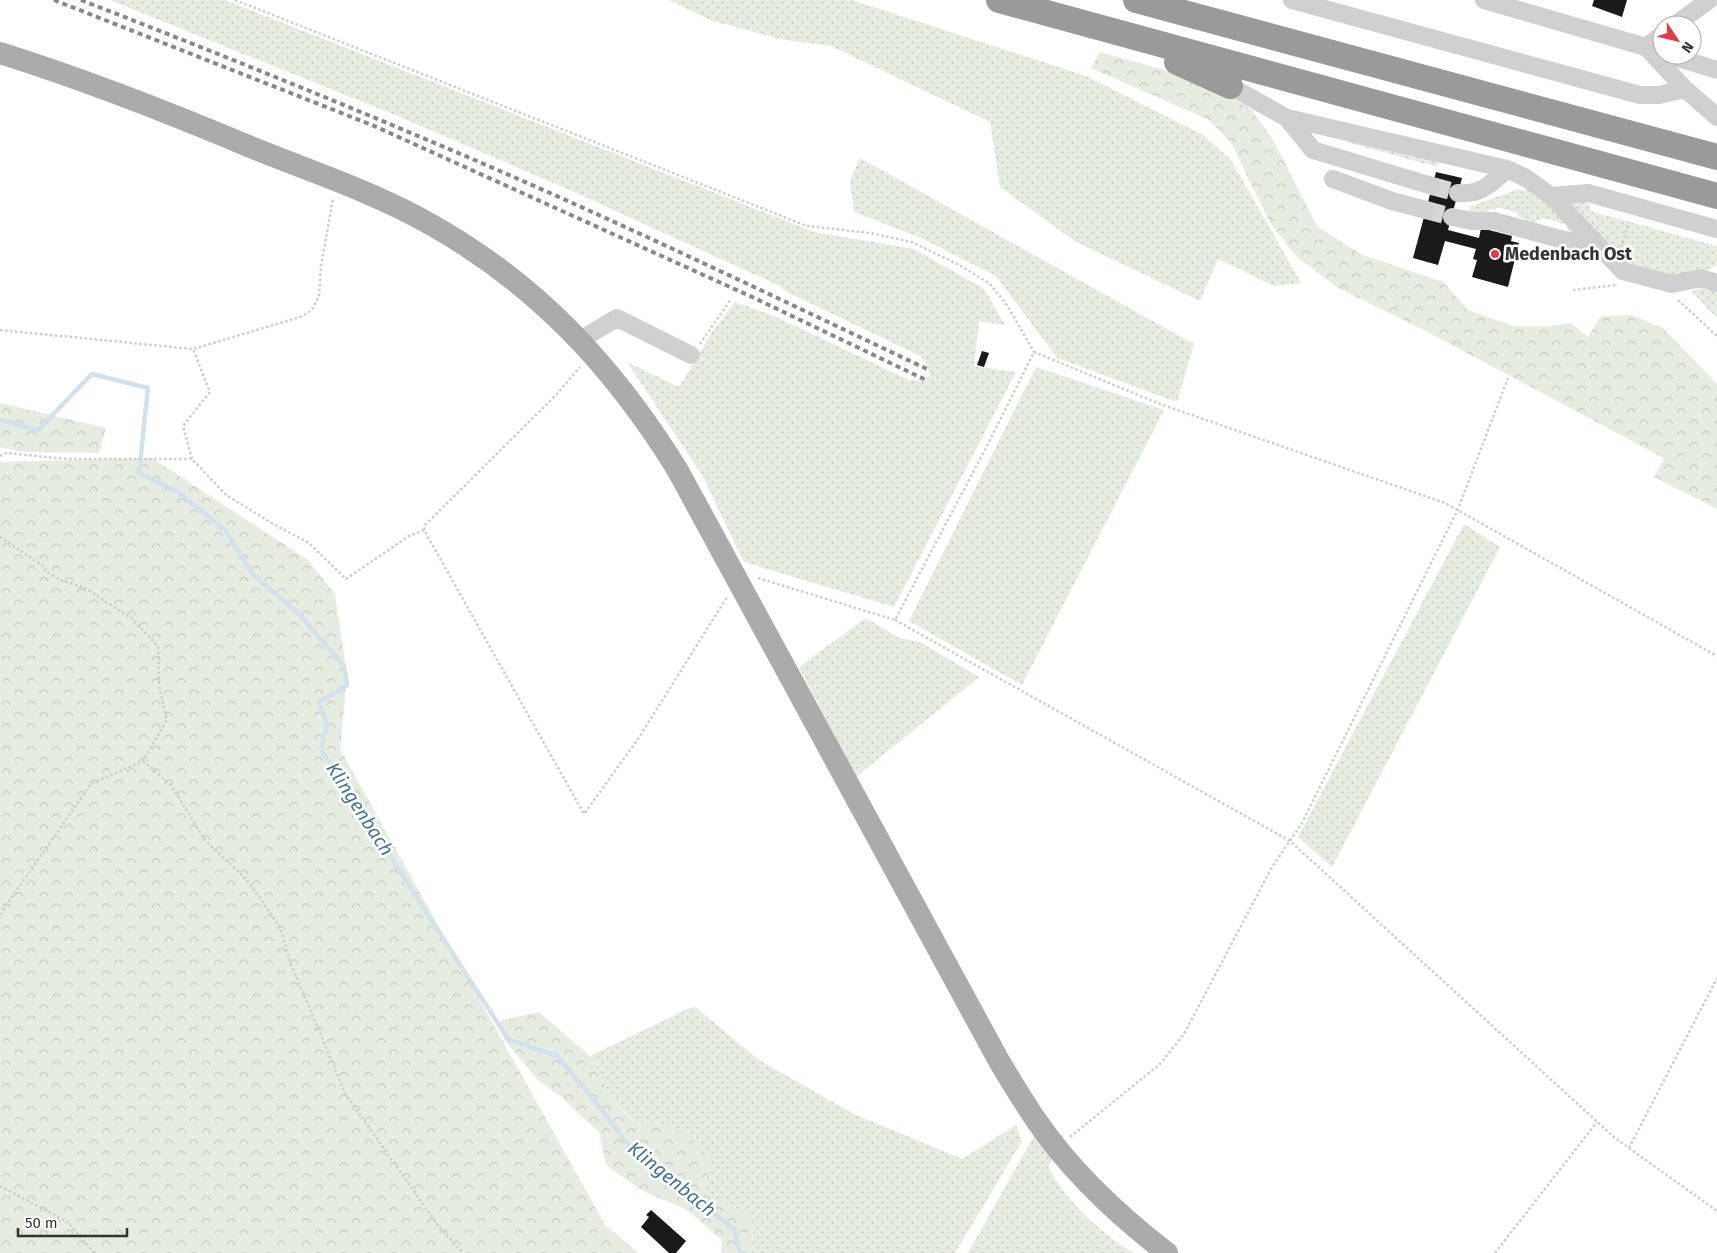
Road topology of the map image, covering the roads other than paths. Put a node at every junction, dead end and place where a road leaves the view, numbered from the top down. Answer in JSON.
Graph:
{"nodes":[{"id":1,"x":999,"y":0,"type":"edge"},
{"id":2,"x":1136,"y":0,"type":"edge"},
{"id":3,"x":1292,"y":0,"type":"edge"},
{"id":4,"x":1484,"y":0,"type":"edge"},
{"id":5,"x":1709,"y":0,"type":"edge"},
{"id":6,"x":1689,"y":15,"type":"edge"},
{"id":7,"x":1101,"y":28,"type":"junction"},
{"id":8,"x":1652,"y":49,"type":"edge"},
{"id":9,"x":0,"y":53,"type":"edge"},
{"id":10,"x":1666,"y":65,"type":"edge"},
{"id":11,"x":1701,"y":65,"type":"edge"},
{"id":12,"x":1717,"y":70,"type":"edge"},
{"id":13,"x":1230,"y":86,"type":"joint"},
{"id":14,"x":1685,"y":89,"type":"junction"},
{"id":15,"x":1717,"y":117,"type":"edge"},
{"id":16,"x":1287,"y":118,"type":"junction"},
{"id":17,"x":1717,"y":157,"type":"edge"},
{"id":18,"x":1507,"y":169,"type":"junction"},
{"id":19,"x":1333,"y":178,"type":"dead end"},
{"id":20,"x":1432,"y":186,"type":"tunnel mouth"},
{"id":21,"x":1458,"y":193,"type":"tunnel mouth"},
{"id":22,"x":1551,"y":196,"type":"junction"},
{"id":23,"x":1717,"y":196,"type":"edge"},
{"id":24,"x":1426,"y":210,"type":"tunnel mouth"},
{"id":25,"x":1452,"y":217,"type":"tunnel mouth"},
{"id":26,"x":1717,"y":229,"type":"edge"},
{"id":27,"x":1604,"y":250,"type":"junction"},
{"id":28,"x":1717,"y":282,"type":"edge"},
{"id":29,"x":588,"y":347,"type":"junction"},
{"id":30,"x":691,"y":355,"type":"road end"},
{"id":31,"x":1167,"y":1253,"type":"edge"}],
"edges":[{"from":1,"to":7,"type":"highway"},
{"from":2,"to":17,"type":"highway"},
{"from":3,"to":14,"type":"lane"},
{"from":4,"to":8,"type":"lane"},
{"from":5,"to":6,"type":"lane"},
{"from":7,"to":13,"type":"highway"},
{"from":7,"to":23,"type":"highway"},
{"from":9,"to":29,"type":"main road"},
{"from":10,"to":14,"type":"lane"},
{"from":11,"to":12,"type":"lane"},
{"from":13,"to":16,"type":"lane"},
{"from":14,"to":15,"type":"lane"},
{"from":16,"to":18,"type":"lane"},
{"from":16,"to":20,"type":"lane"},
{"from":18,"to":21,"type":"lane"},
{"from":18,"to":22,"type":"lane"},
{"from":19,"to":24,"type":"lane"},
{"from":22,"to":26,"type":"lane"},
{"from":22,"to":27,"type":"lane"},
{"from":25,"to":27,"type":"lane"},
{"from":27,"to":28,"type":"lane"},
{"from":29,"to":30,"type":"lane"},
{"from":29,"to":31,"type":"main road"}]}
